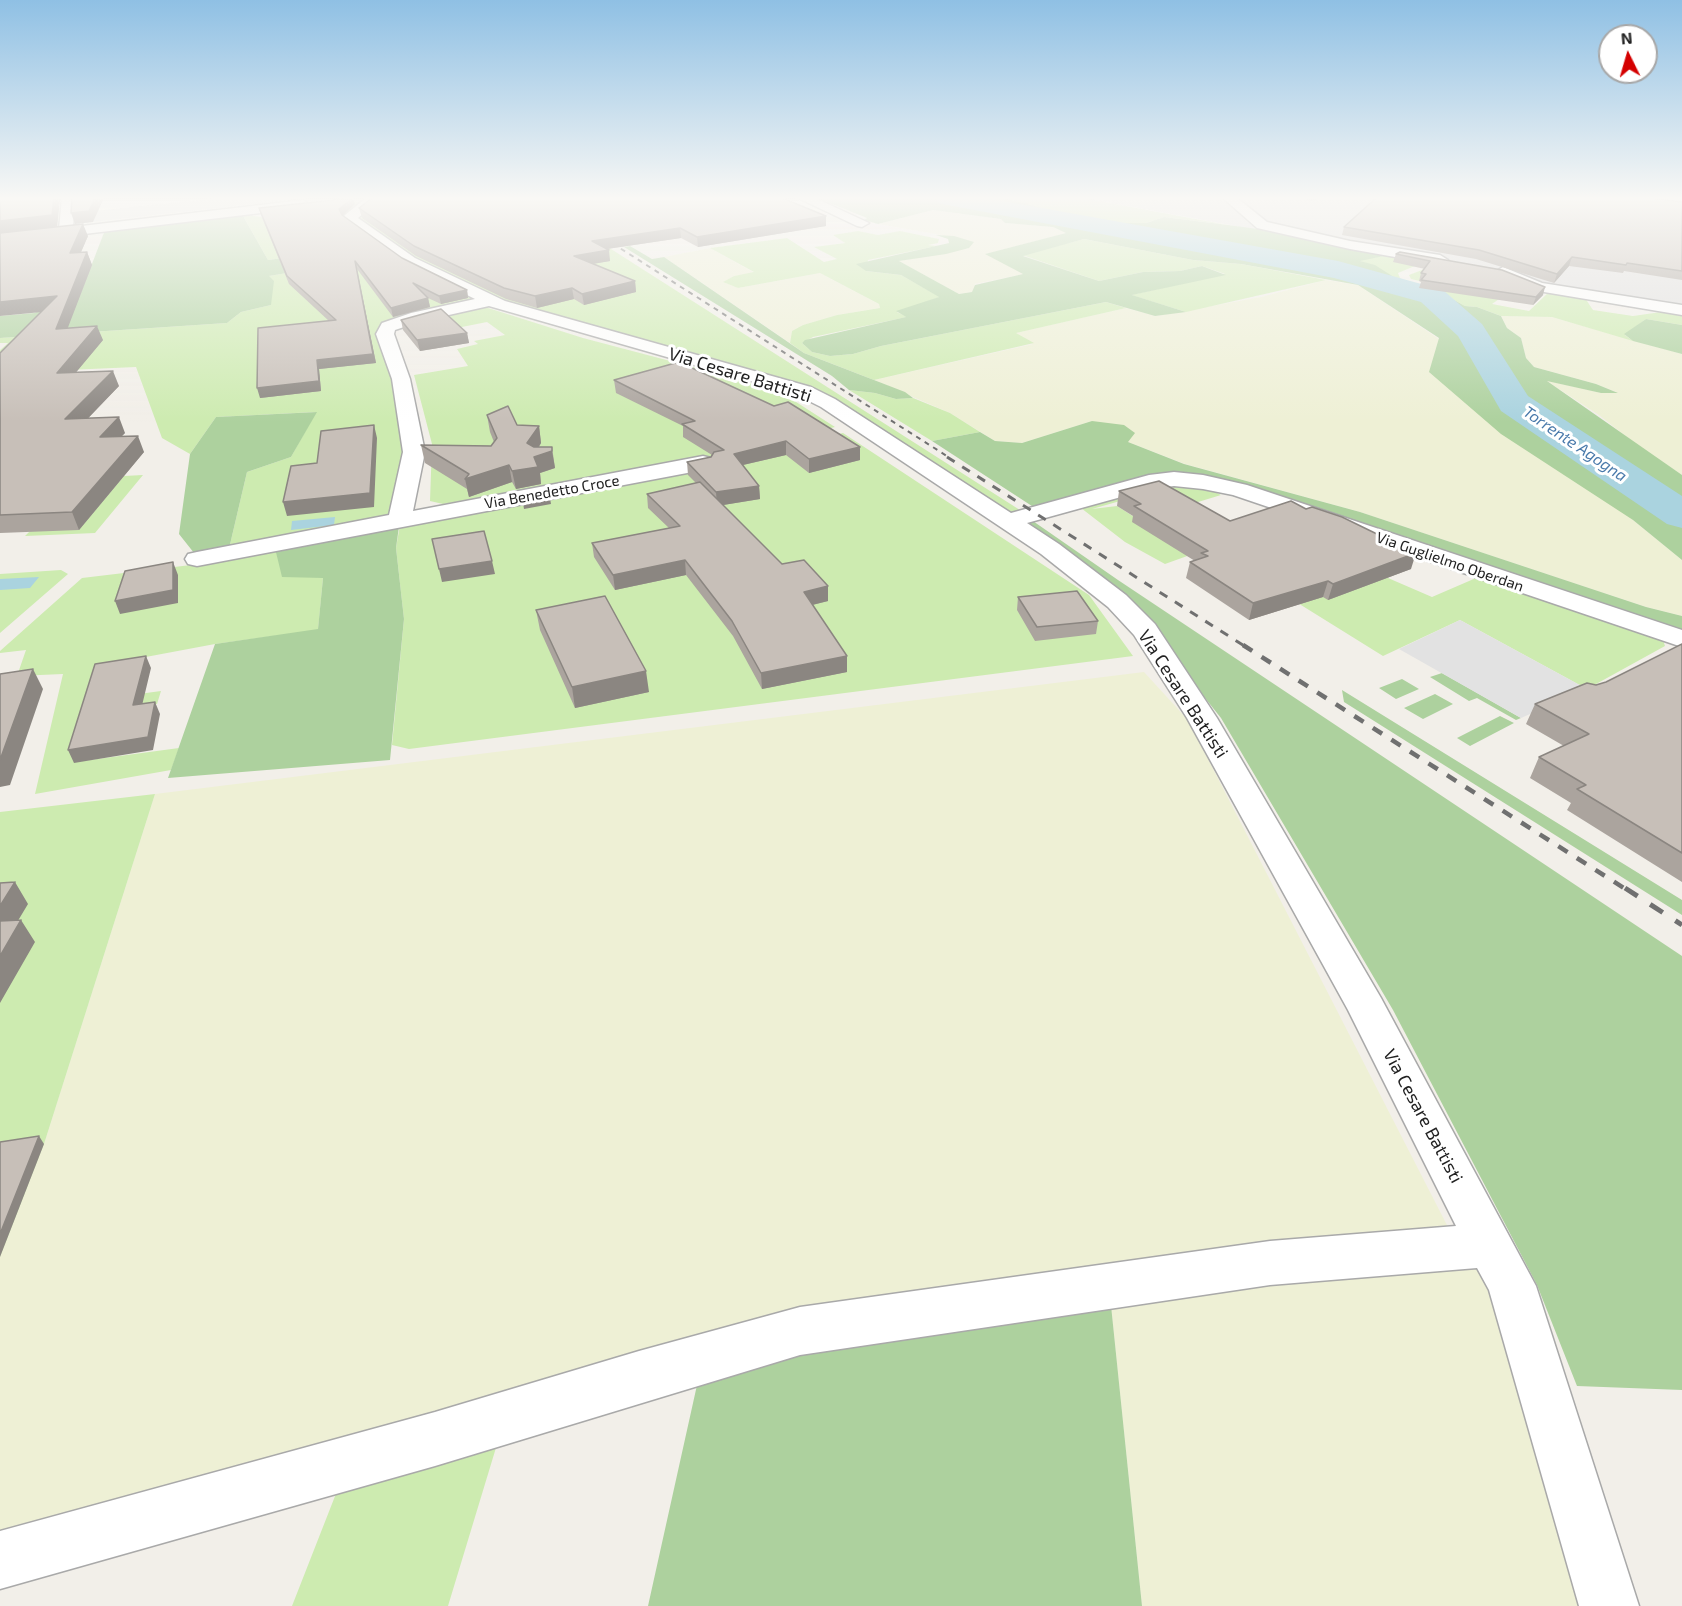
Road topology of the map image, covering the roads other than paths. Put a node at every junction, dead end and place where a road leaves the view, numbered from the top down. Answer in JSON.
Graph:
{"nodes":[{"id":1,"x":434,"y":273,"type":"edge"},
{"id":2,"x":1505,"y":273,"type":"edge"},
{"id":3,"x":491,"y":301,"type":"junction"},
{"id":4,"x":1682,"y":310,"type":"edge"},
{"id":5,"x":703,"y":464,"type":"edge"},
{"id":6,"x":400,"y":519,"type":"junction"},
{"id":7,"x":1007,"y":521,"type":"junction"},
{"id":8,"x":197,"y":559,"type":"dead end"},
{"id":9,"x":1675,"y":647,"type":"edge"},
{"id":10,"x":1491,"y":1245,"type":"junction"},
{"id":11,"x":0,"y":1560,"type":"edge"},
{"id":12,"x":1609,"y":1606,"type":"edge"}],
"edges":[{"from":1,"to":3,"type":"street","name":"Via Cesare Battisti"},
{"from":2,"to":4,"type":"street"},
{"from":3,"to":6,"type":"street"},
{"from":3,"to":7,"type":"street","name":"Via Cesare Battisti"},
{"from":5,"to":6,"type":"street","name":"Via Benedetto Croce"},
{"from":6,"to":8,"type":"street","name":"Via Benedetto Croce"},
{"from":7,"to":9,"type":"street","name":"Via Guglielmo Oberdan"},
{"from":7,"to":10,"type":"street","name":"Via Cesare Battisti"},
{"from":10,"to":11,"type":"street"},
{"from":10,"to":12,"type":"street","name":"Via Cesare Battisti"}]}
